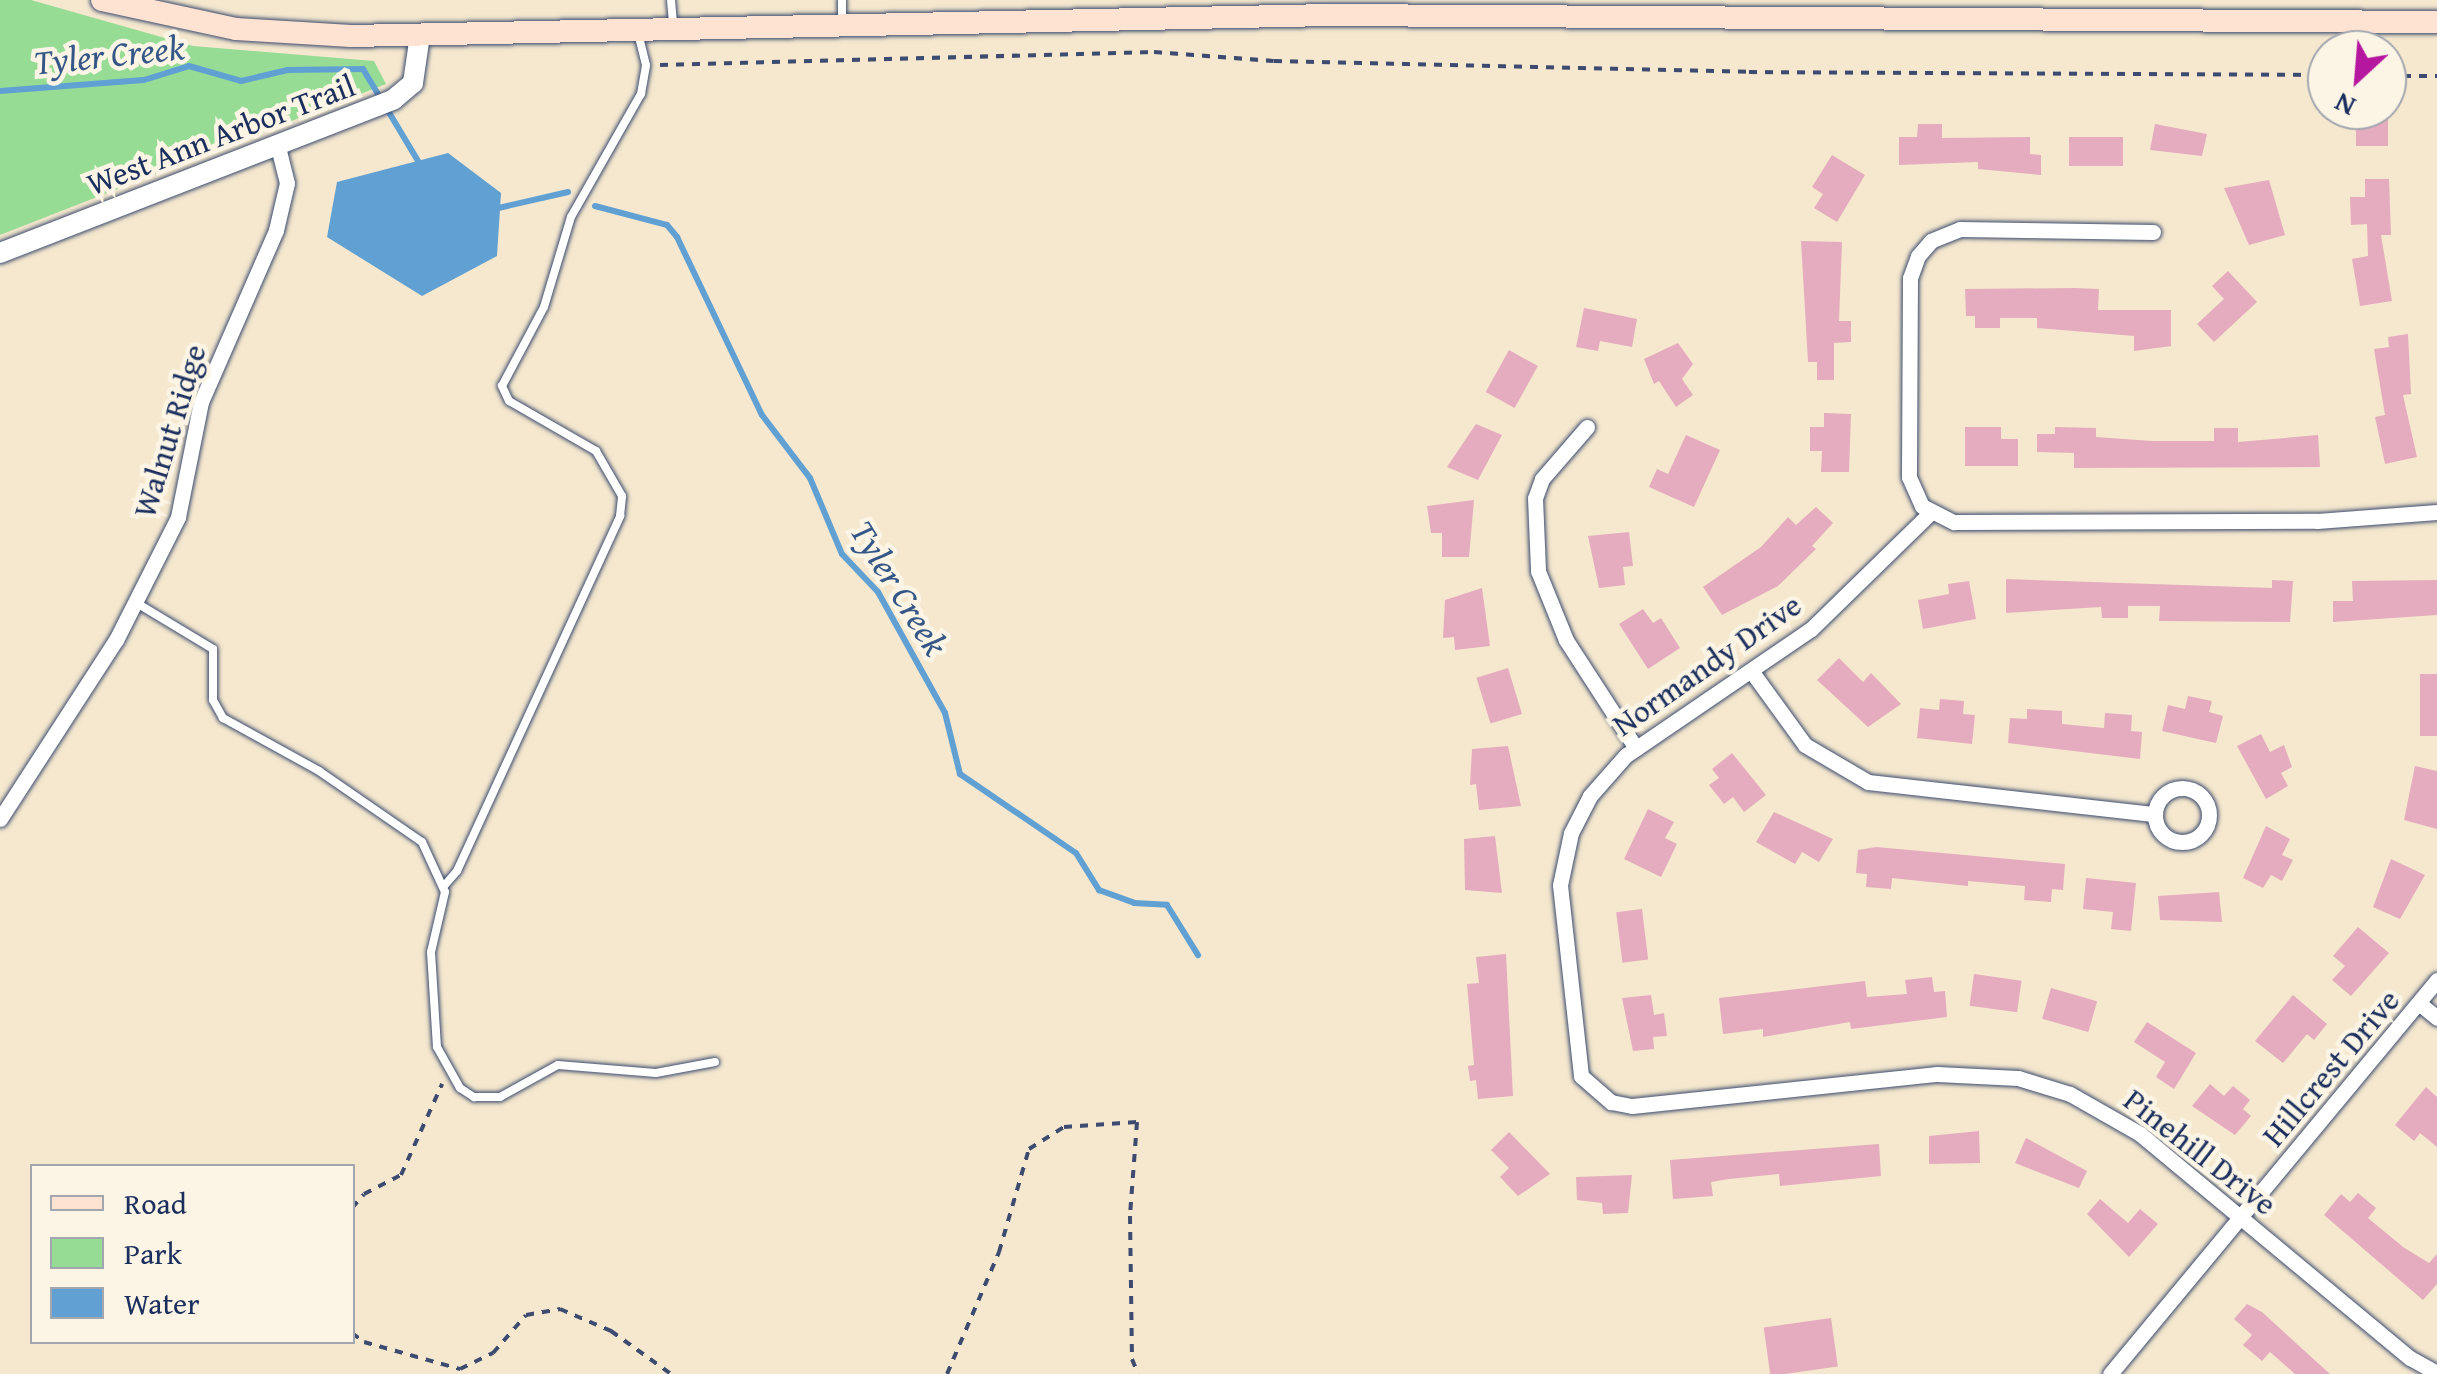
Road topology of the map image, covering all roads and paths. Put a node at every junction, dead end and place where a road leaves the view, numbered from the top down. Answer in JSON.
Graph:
{"nodes":[{"id":1,"x":102,"y":0,"type":"edge"},
{"id":2,"x":671,"y":0,"type":"edge"},
{"id":3,"x":842,"y":0,"type":"edge"},
{"id":4,"x":1239,"y":8,"type":"edge"},
{"id":5,"x":2437,"y":22,"type":"edge"},
{"id":6,"x":842,"y":25,"type":"junction"},
{"id":7,"x":674,"y":29,"type":"junction"},
{"id":8,"x":638,"y":30,"type":"junction"},
{"id":9,"x":420,"y":35,"type":"junction"},
{"id":10,"x":646,"y":65,"type":"junction"},
{"id":11,"x":2307,"y":76,"type":"edge"},
{"id":12,"x":2407,"y":76,"type":"edge"},
{"id":13,"x":2437,"y":76,"type":"edge"},
{"id":14,"x":278,"y":146,"type":"junction"},
{"id":15,"x":2153,"y":232,"type":"dead end"},
{"id":16,"x":0,"y":253,"type":"edge"},
{"id":17,"x":1587,"y":427,"type":"dead end"},
{"id":18,"x":2437,"y":512,"type":"edge"},
{"id":19,"x":1930,"y":513,"type":"junction"},
{"id":20,"x":135,"y":602,"type":"junction"},
{"id":21,"x":1752,"y":672,"type":"junction"},
{"id":22,"x":1636,"y":748,"type":"junction"},
{"id":23,"x":2155,"y":814,"type":"dead end"},
{"id":24,"x":0,"y":819,"type":"edge"},
{"id":25,"x":444,"y":886,"type":"junction"},
{"id":26,"x":2437,"y":980,"type":"edge"},
{"id":27,"x":2420,"y":1004,"type":"junction"},
{"id":28,"x":2437,"y":1018,"type":"edge"},
{"id":29,"x":714,"y":1062,"type":"dead end"},
{"id":30,"x":448,"y":1071,"type":"junction"},
{"id":31,"x":1594,"y":1092,"type":"joint"},
{"id":32,"x":355,"y":1204,"type":"edge"},
{"id":33,"x":2242,"y":1217,"type":"junction"},
{"id":34,"x":355,"y":1335,"type":"edge"},
{"id":35,"x":2437,"y":1373,"type":"edge"},
{"id":36,"x":671,"y":1374,"type":"edge"},
{"id":37,"x":947,"y":1374,"type":"edge"},
{"id":38,"x":1138,"y":1374,"type":"edge"},
{"id":39,"x":2110,"y":1374,"type":"edge"}],
"edges":[{"from":1,"to":9,"type":"main road"},
{"from":2,"to":7,"type":"lane"},
{"from":3,"to":6,"type":"lane"},
{"from":4,"to":5,"type":"main road"},
{"from":4,"to":6,"type":"main road"},
{"from":6,"to":7,"type":"main road"},
{"from":7,"to":8,"type":"main road"},
{"from":8,"to":9,"type":"main road"},
{"from":8,"to":10,"type":"lane"},
{"from":9,"to":14,"type":"street","name":"West Ann Arbor Trail"},
{"from":10,"to":11,"type":"path"},
{"from":10,"to":25,"type":"lane"},
{"from":12,"to":13,"type":"path"},
{"from":14,"to":16,"type":"street","name":"West Ann Arbor Trail"},
{"from":14,"to":20,"type":"street","name":"Walnut Ridge"},
{"from":15,"to":19,"type":"street"},
{"from":17,"to":22,"type":"street"},
{"from":18,"to":19,"type":"street"},
{"from":19,"to":21,"type":"street","name":"Normandy Drive"},
{"from":20,"to":24,"type":"street","name":"Walnut Ridge"},
{"from":20,"to":25,"type":"lane"},
{"from":21,"to":22,"type":"street","name":"Normandy Drive"},
{"from":21,"to":23,"type":"street"},
{"from":22,"to":31,"type":"street","name":"Normandy Drive"},
{"from":25,"to":30,"type":"lane"},
{"from":26,"to":27,"type":"street","name":"Hillcrest Drive"},
{"from":27,"to":28,"type":"street"},
{"from":27,"to":33,"type":"street","name":"Hillcrest Drive"},
{"from":29,"to":30,"type":"lane"},
{"from":30,"to":32,"type":"path"},
{"from":31,"to":33,"type":"street","name":"Pinehill Drive"},
{"from":33,"to":35,"type":"street","name":"Pinehill Drive"},
{"from":33,"to":39,"type":"street","name":"Hillcrest Drive"},
{"from":34,"to":36,"type":"path"},
{"from":37,"to":38,"type":"path"}]}
